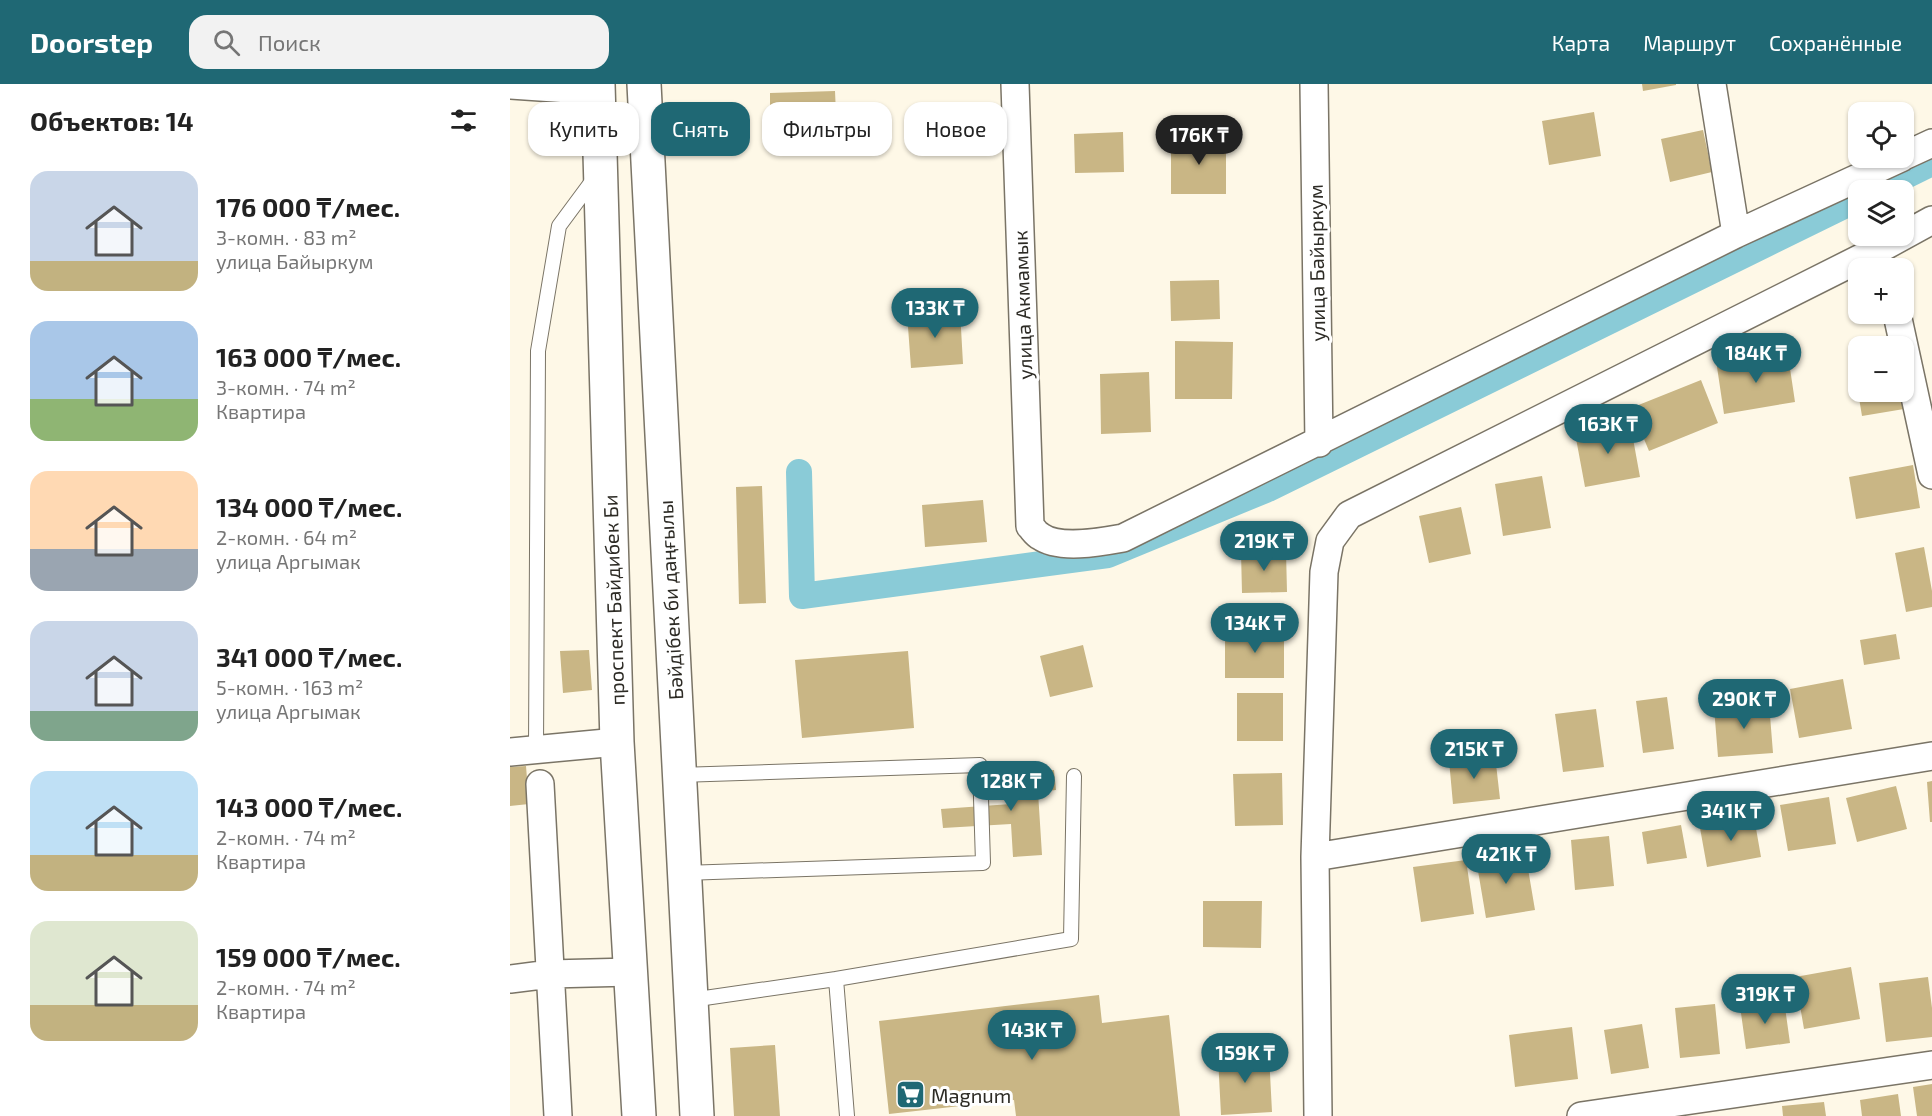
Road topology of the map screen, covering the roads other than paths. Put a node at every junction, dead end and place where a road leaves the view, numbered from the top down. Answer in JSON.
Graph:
{"nodes":[{"id":1,"x":644,"y":84,"type":"edge"},
{"id":2,"x":1014,"y":84,"type":"edge"},
{"id":3,"x":1314,"y":84,"type":"edge"},
{"id":4,"x":1712,"y":84,"type":"edge"},
{"id":5,"x":510,"y":85,"type":"edge"},
{"id":6,"x":598,"y":88,"type":"edge"},
{"id":7,"x":1932,"y":143,"type":"edge"},
{"id":8,"x":1914,"y":151,"type":"edge"},
{"id":9,"x":1878,"y":168,"type":"edge"},
{"id":10,"x":601,"y":170,"type":"junction"},
{"id":11,"x":1932,"y":220,"type":"edge"},
{"id":12,"x":1736,"y":234,"type":"junction"},
{"id":13,"x":1886,"y":258,"type":"edge"},
{"id":14,"x":1848,"y":276,"type":"edge"},
{"id":15,"x":1900,"y":324,"type":"edge"},
{"id":16,"x":1319,"y":443,"type":"junction"},
{"id":17,"x":1932,"y":475,"type":"edge"},
{"id":18,"x":617,"y":742,"type":"junction"},
{"id":19,"x":523,"y":751,"type":"edge"},
{"id":20,"x":1932,"y":756,"type":"edge"},
{"id":21,"x":679,"y":775,"type":"junction"},
{"id":22,"x":1074,"y":776,"type":"dead end"},
{"id":23,"x":540,"y":784,"type":"dead end"},
{"id":24,"x":1314,"y":857,"type":"junction"},
{"id":25,"x":684,"y":873,"type":"junction"},
{"id":26,"x":631,"y":972,"type":"junction"},
{"id":27,"x":550,"y":974,"type":"junction"},
{"id":28,"x":836,"y":979,"type":"junction"},
{"id":29,"x":510,"y":980,"type":"edge"},
{"id":30,"x":691,"y":1000,"type":"junction"},
{"id":31,"x":1932,"y":1065,"type":"edge"},
{"id":32,"x":558,"y":1116,"type":"edge"},
{"id":33,"x":639,"y":1116,"type":"edge"},
{"id":34,"x":697,"y":1116,"type":"edge"},
{"id":35,"x":847,"y":1116,"type":"edge"},
{"id":36,"x":1318,"y":1116,"type":"edge"},
{"id":37,"x":1581,"y":1116,"type":"edge"}],
"edges":[{"from":1,"to":21,"type":"main road","name":"Бәйдібек би даңғылы"},
{"from":2,"to":16,"type":"street","name":"улица Акмамык"},
{"from":3,"to":16,"type":"street","name":"улица Байыркум"},
{"from":4,"to":12,"type":"street"},
{"from":5,"to":6,"type":"street"},
{"from":6,"to":10,"type":"main road","name":"проспект Байдибек Би"},
{"from":7,"to":8,"type":"street"},
{"from":9,"to":12,"type":"street"},
{"from":10,"to":18,"type":"main road","name":"проспект Байдибек Би"},
{"from":10,"to":19,"type":"lane"},
{"from":11,"to":13,"type":"street"},
{"from":12,"to":16,"type":"street"},
{"from":14,"to":24,"type":"street"},
{"from":15,"to":17,"type":"street"},
{"from":18,"to":19,"type":"street"},
{"from":18,"to":26,"type":"main road","name":"проспект Байдибек Би"},
{"from":20,"to":24,"type":"street"},
{"from":21,"to":25,"type":"main road","name":"Бәйдібек би даңғылы"},
{"from":21,"to":25,"type":"lane"},
{"from":22,"to":28,"type":"lane"},
{"from":23,"to":27,"type":"street"},
{"from":24,"to":36,"type":"street"},
{"from":25,"to":30,"type":"main road","name":"Бәйдібек би даңғылы"},
{"from":26,"to":27,"type":"street"},
{"from":26,"to":33,"type":"main road","name":"проспект Байдибек Би"},
{"from":27,"to":29,"type":"street"},
{"from":27,"to":32,"type":"street"},
{"from":28,"to":30,"type":"lane"},
{"from":28,"to":35,"type":"lane"},
{"from":30,"to":34,"type":"main road","name":"Бәйдібек би даңғылы"},
{"from":31,"to":37,"type":"street"}]}
